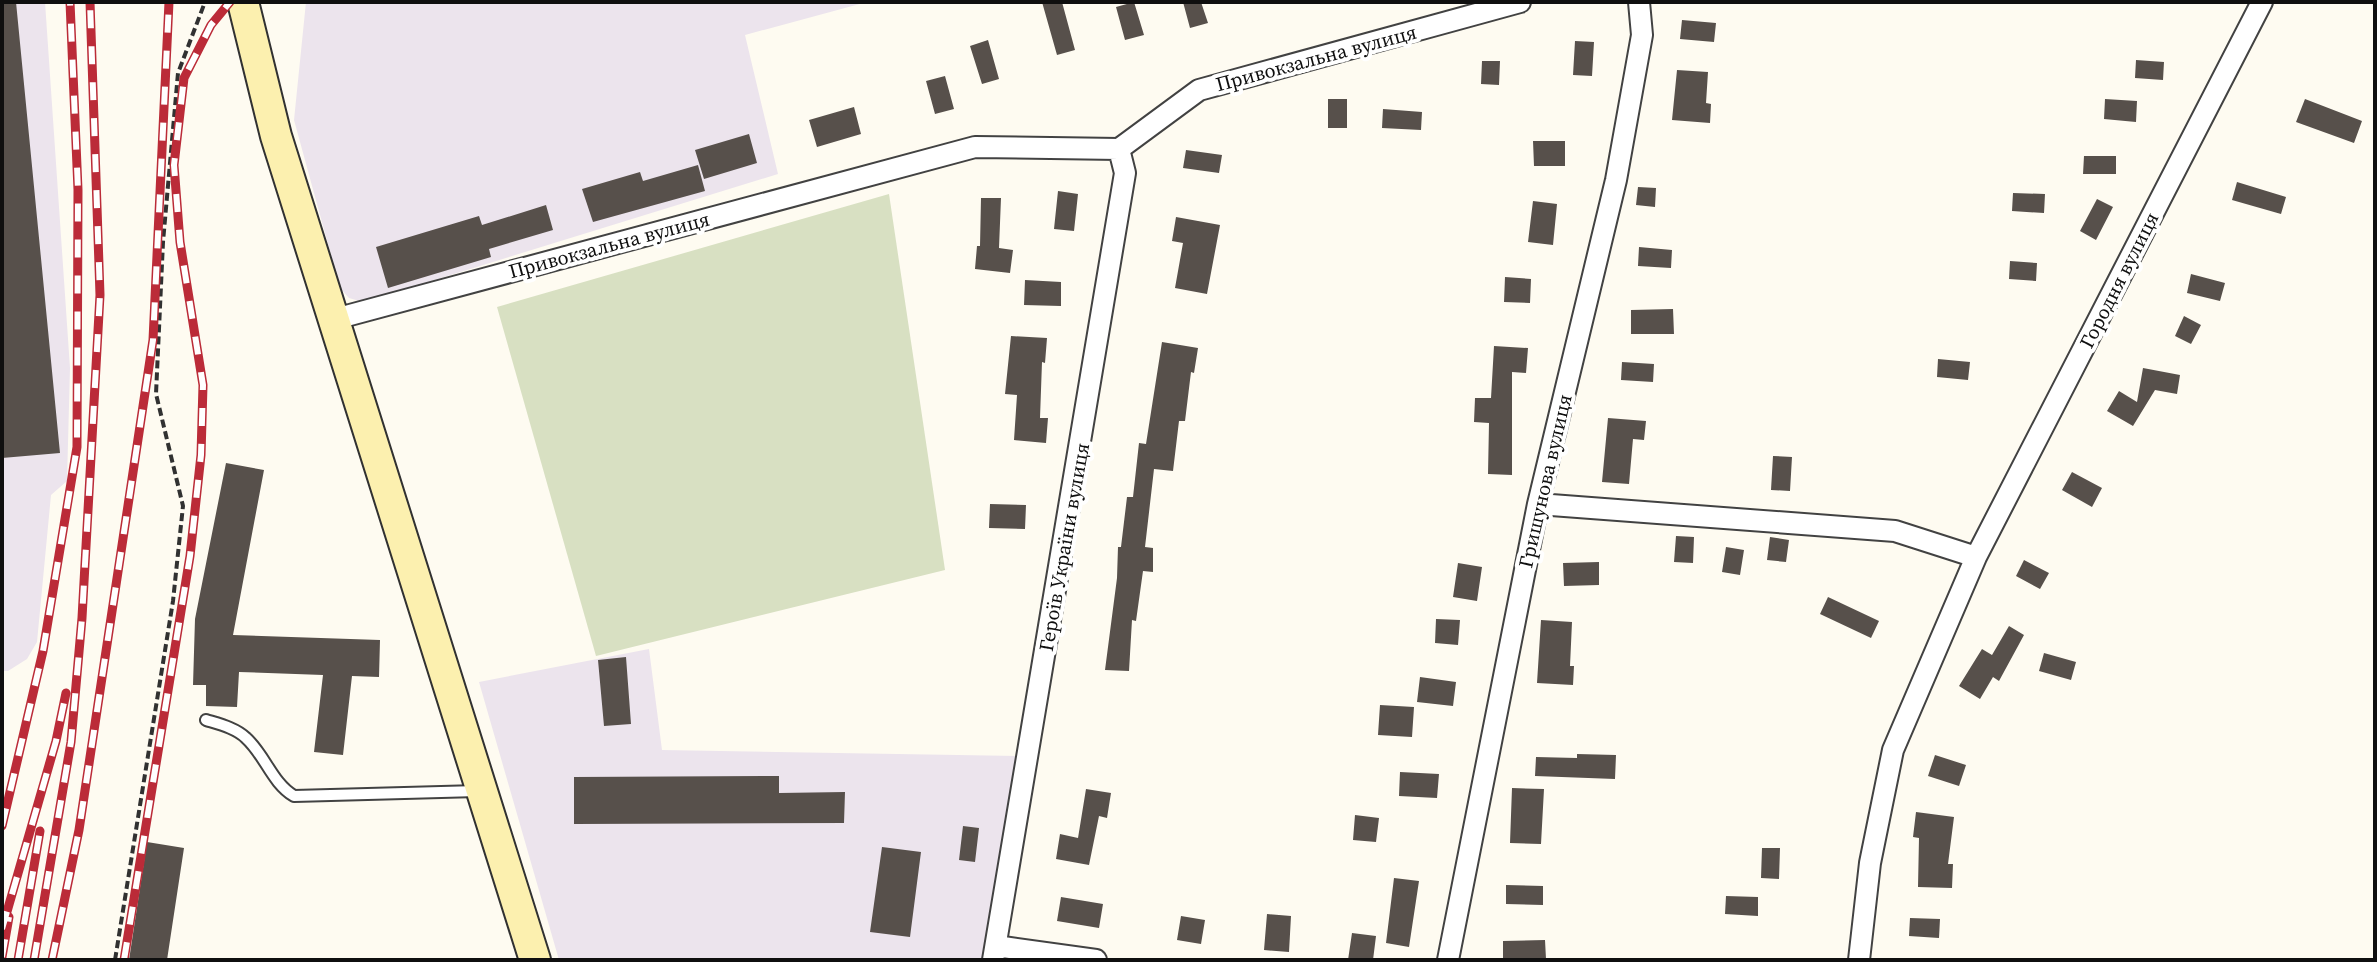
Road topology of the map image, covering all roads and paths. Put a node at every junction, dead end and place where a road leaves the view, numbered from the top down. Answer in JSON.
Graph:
{"nodes":[{"id":1,"x":205,"y":2,"type":"edge"},
{"id":2,"x":243,"y":2,"type":"edge"},
{"id":3,"x":1520,"y":2,"type":"edge"},
{"id":4,"x":1639,"y":2,"type":"edge"},
{"id":5,"x":2262,"y":2,"type":"edge"},
{"id":6,"x":1119,"y":149,"type":"junction"},
{"id":7,"x":335,"y":319,"type":"junction"},
{"id":8,"x":1538,"y":504,"type":"junction"},
{"id":9,"x":1976,"y":557,"type":"junction"},
{"id":10,"x":206,"y":720,"type":"dead end"},
{"id":11,"x":484,"y":791,"type":"junction"},
{"id":12,"x":994,"y":953,"type":"edge"},
{"id":13,"x":115,"y":960,"type":"edge"},
{"id":14,"x":535,"y":960,"type":"edge"},
{"id":15,"x":1096,"y":960,"type":"edge"},
{"id":16,"x":1448,"y":960,"type":"edge"},
{"id":17,"x":1859,"y":960,"type":"edge"}],
"edges":[{"from":1,"to":13,"type":"path"},
{"from":2,"to":7,"type":"street"},
{"from":3,"to":6,"type":"street","name":"Привокзальна вулиця"},
{"from":4,"to":8,"type":"street","name":"Гришунова вулиця"},
{"from":5,"to":9,"type":"street","name":"Городня вулиця"},
{"from":6,"to":7,"type":"street","name":"Привокзальна вулиця"},
{"from":6,"to":12,"type":"street","name":"Героїв України вулиця"},
{"from":7,"to":11,"type":"street"},
{"from":8,"to":9,"type":"street"},
{"from":8,"to":16,"type":"street","name":"Гришунова вулиця"},
{"from":9,"to":17,"type":"street","name":"Городня вулиця"},
{"from":10,"to":11,"type":"lane"},
{"from":11,"to":14,"type":"street"},
{"from":12,"to":15,"type":"street","name":"Героїв України вулиця"}]}
